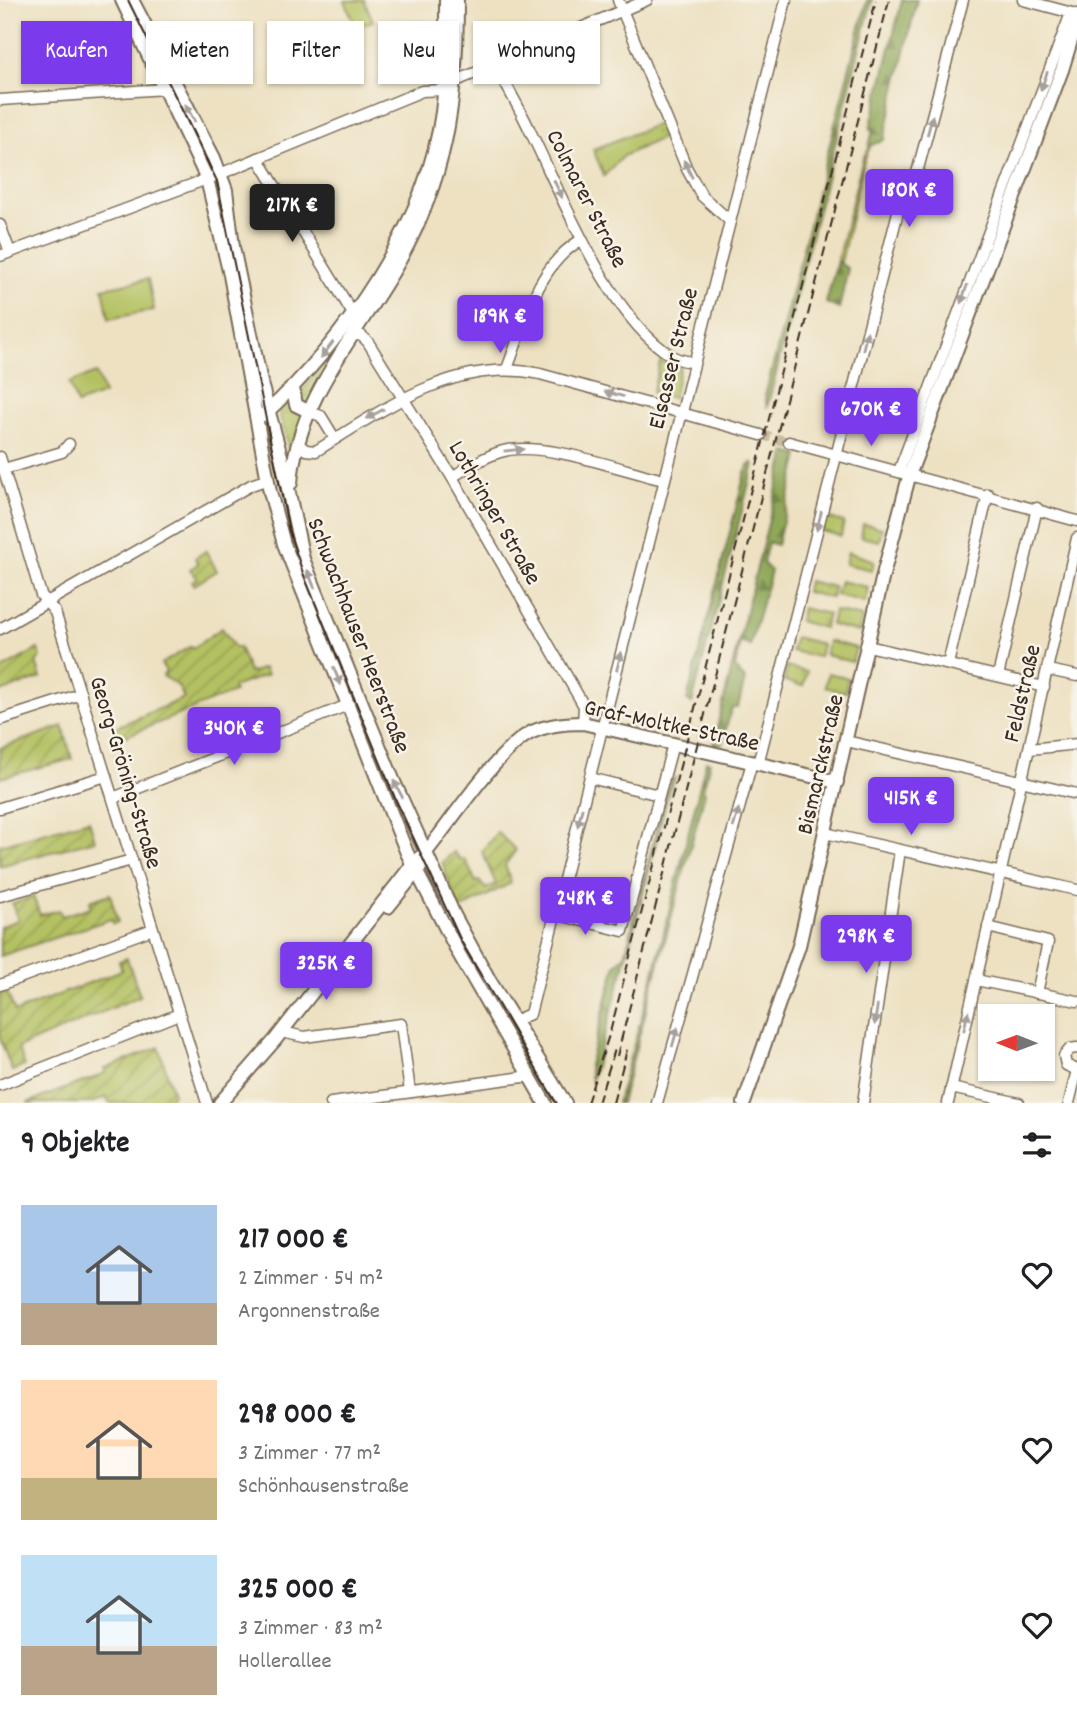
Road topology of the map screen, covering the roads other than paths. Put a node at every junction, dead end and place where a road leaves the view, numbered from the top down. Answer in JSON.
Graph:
{"nodes":[{"id":1,"x":122,"y":0,"type":"edge"},
{"id":2,"x":132,"y":0,"type":"edge"},
{"id":3,"x":446,"y":0,"type":"edge"},
{"id":4,"x":457,"y":0,"type":"edge"},
{"id":5,"x":647,"y":0,"type":"edge"},
{"id":6,"x":786,"y":0,"type":"edge"},
{"id":7,"x":963,"y":0,"type":"edge"},
{"id":8,"x":1023,"y":0,"type":"edge"},
{"id":9,"x":620,"y":5,"type":"edge"},
{"id":10,"x":1073,"y":16,"type":"edge"},
{"id":11,"x":457,"y":21,"type":"edge"},
{"id":12,"x":585,"y":21,"type":"edge"},
{"id":13,"x":1077,"y":41,"type":"edge"},
{"id":14,"x":1062,"y":70,"type":"junction"},
{"id":15,"x":455,"y":84,"type":"edge"},
{"id":16,"x":505,"y":84,"type":"edge"},
{"id":17,"x":165,"y":89,"type":"junction"},
{"id":18,"x":444,"y":90,"type":"junction"},
{"id":19,"x":0,"y":100,"type":"edge"},
{"id":20,"x":258,"y":158,"type":"junction"},
{"id":21,"x":214,"y":177,"type":"junction"},
{"id":22,"x":730,"y":221,"type":"junction"},
{"id":23,"x":0,"y":225,"type":"edge"},
{"id":24,"x":581,"y":240,"type":"junction"},
{"id":25,"x":5,"y":254,"type":"edge"},
{"id":26,"x":353,"y":314,"type":"junction"},
{"id":27,"x":353,"y":334,"type":"junction"},
{"id":28,"x":692,"y":362,"type":"junction"},
{"id":29,"x":507,"y":369,"type":"junction"},
{"id":30,"x":293,"y":388,"type":"junction"},
{"id":31,"x":405,"y":398,"type":"junction"},
{"id":32,"x":269,"y":410,"type":"junction"},
{"id":33,"x":310,"y":412,"type":"junction"},
{"id":34,"x":680,"y":413,"type":"junction"},
{"id":35,"x":920,"y":414,"type":"junction"},
{"id":36,"x":256,"y":422,"type":"junction"},
{"id":37,"x":925,"y":431,"type":"junction"},
{"id":38,"x":761,"y":435,"type":"tunnel mouth"},
{"id":39,"x":335,"y":439,"type":"junction"},
{"id":40,"x":789,"y":442,"type":"tunnel mouth"},
{"id":41,"x":69,"y":444,"type":"dead end"},
{"id":42,"x":298,"y":444,"type":"junction"},
{"id":43,"x":836,"y":455,"type":"junction"},
{"id":44,"x":0,"y":457,"type":"edge"},
{"id":45,"x":4,"y":469,"type":"junction"},
{"id":46,"x":904,"y":472,"type":"junction"},
{"id":47,"x":452,"y":477,"type":"junction"},
{"id":48,"x":268,"y":479,"type":"junction"},
{"id":49,"x":663,"y":480,"type":"junction"},
{"id":50,"x":288,"y":493,"type":"junction"},
{"id":51,"x":988,"y":494,"type":"junction"},
{"id":52,"x":1037,"y":508,"type":"junction"},
{"id":53,"x":1077,"y":521,"type":"edge"},
{"id":54,"x":1077,"y":538,"type":"edge"},
{"id":55,"x":1066,"y":590,"type":"junction"},
{"id":56,"x":1077,"y":593,"type":"edge"},
{"id":57,"x":48,"y":603,"type":"junction"},
{"id":58,"x":0,"y":629,"type":"edge"},
{"id":59,"x":867,"y":646,"type":"junction"},
{"id":60,"x":948,"y":664,"type":"junction"},
{"id":61,"x":1048,"y":670,"type":"junction"},
{"id":62,"x":998,"y":676,"type":"junction"},
{"id":63,"x":1077,"y":676,"type":"edge"},
{"id":64,"x":1044,"y":687,"type":"junction"},
{"id":65,"x":81,"y":694,"type":"junction"},
{"id":66,"x":348,"y":705,"type":"junction"},
{"id":67,"x":0,"y":720,"type":"edge"},
{"id":68,"x":583,"y":723,"type":"junction"},
{"id":69,"x":603,"y":727,"type":"junction"},
{"id":70,"x":846,"y":741,"type":"junction"},
{"id":71,"x":673,"y":744,"type":"junction"},
{"id":72,"x":1077,"y":744,"type":"edge"},
{"id":73,"x":1030,"y":749,"type":"junction"},
{"id":74,"x":755,"y":763,"type":"junction"},
{"id":75,"x":106,"y":776,"type":"junction"},
{"id":76,"x":590,"y":778,"type":"junction"},
{"id":77,"x":1022,"y":781,"type":"junction"},
{"id":78,"x":836,"y":782,"type":"junction"},
{"id":79,"x":1077,"y":794,"type":"edge"},
{"id":80,"x":659,"y":795,"type":"junction"},
{"id":81,"x":113,"y":798,"type":"junction"},
{"id":82,"x":0,"y":808,"type":"edge"},
{"id":83,"x":825,"y":833,"type":"junction"},
{"id":84,"x":900,"y":850,"type":"junction"},
{"id":85,"x":427,"y":851,"type":"junction"},
{"id":86,"x":132,"y":860,"type":"junction"},
{"id":87,"x":415,"y":868,"type":"junction"},
{"id":88,"x":1000,"y":873,"type":"junction"},
{"id":89,"x":1077,"y":890,"type":"edge"},
{"id":90,"x":0,"y":896,"type":"edge"},
{"id":91,"x":555,"y":914,"type":"junction"},
{"id":92,"x":988,"y":927,"type":"junction"},
{"id":93,"x":153,"y":929,"type":"junction"},
{"id":94,"x":976,"y":980,"type":"junction"},
{"id":95,"x":0,"y":985,"type":"edge"},
{"id":96,"x":1037,"y":993,"type":"junction"},
{"id":97,"x":1077,"y":1001,"type":"edge"},
{"id":98,"x":179,"y":1014,"type":"junction"},
{"id":99,"x":514,"y":1021,"type":"junction"},
{"id":100,"x":282,"y":1032,"type":"junction"},
{"id":101,"x":1077,"y":1048,"type":"edge"},
{"id":102,"x":256,"y":1064,"type":"junction"},
{"id":103,"x":531,"y":1076,"type":"junction"},
{"id":104,"x":0,"y":1084,"type":"edge"},
{"id":105,"x":951,"y":1088,"type":"junction"},
{"id":106,"x":410,"y":1093,"type":"junction"},
{"id":107,"x":207,"y":1103,"type":"edge"},
{"id":108,"x":220,"y":1103,"type":"edge"},
{"id":109,"x":230,"y":1103,"type":"edge"},
{"id":110,"x":331,"y":1103,"type":"edge"},
{"id":111,"x":545,"y":1103,"type":"edge"},
{"id":112,"x":565,"y":1103,"type":"edge"},
{"id":113,"x":657,"y":1103,"type":"edge"},
{"id":114,"x":744,"y":1103,"type":"edge"},
{"id":115,"x":863,"y":1103,"type":"edge"},
{"id":116,"x":948,"y":1103,"type":"edge"},
{"id":117,"x":1019,"y":1103,"type":"edge"},
{"id":118,"x":1069,"y":1103,"type":"edge"}],
"edges":[{"from":1,"to":17,"type":"main road","name":"Schwachhauser Heerstraße"},
{"from":21,"to":2,"type":"main road","name":"Schwachhauser Heerstraße","one_way":true},
{"from":3,"to":18,"type":"main road"},
{"from":4,"to":11,"type":"main road"},
{"from":5,"to":9,"type":"street"},
{"from":6,"to":22,"type":"street","name":"Elsasser Straße"},
{"from":43,"to":7,"type":"street","one_way":true},
{"from":8,"to":10,"type":"street"},
{"from":9,"to":12,"type":"street"},
{"from":22,"to":9,"type":"street","one_way":true},
{"from":10,"to":14,"type":"main road","name":"Bismarckstraße"},
{"from":10,"to":35,"type":"street","name":"Bismarckstraße","one_way":true},
{"from":13,"to":14,"type":"main road","name":"Bismarckstraße"},
{"from":14,"to":37,"type":"main road","name":"Bismarckstraße"},
{"from":15,"to":27,"type":"main road"},
{"from":16,"to":24,"type":"street","name":"Colmarer Straße","one_way":true},
{"from":17,"to":19,"type":"street"},
{"from":17,"to":21,"type":"main road","name":"Schwachhauser Heerstraße"},
{"from":18,"to":20,"type":"street"},
{"from":18,"to":26,"type":"main road"},
{"from":20,"to":21,"type":"street"},
{"from":20,"to":26,"type":"street"},
{"from":21,"to":25,"type":"street"},
{"from":21,"to":32,"type":"main road","name":"Schwachhauser Heerstraße"},
{"from":21,"to":36,"type":"main road","name":"Schwachhauser Heerstraße"},
{"from":22,"to":28,"type":"street","name":"Elsasser Straße"},
{"from":23,"to":25,"type":"street"},
{"from":24,"to":28,"type":"street","name":"Colmarer Straße"},
{"from":24,"to":29,"type":"street"},
{"from":26,"to":30,"type":"main road","one_way":true},
{"from":27,"to":31,"type":"street","name":"Lothringer Straße"},
{"from":27,"to":33,"type":"main road"},
{"from":28,"to":34,"type":"street","name":"Elsasser Straße"},
{"from":29,"to":31,"type":"street"},
{"from":34,"to":29,"type":"street","one_way":true},
{"from":30,"to":32,"type":"main road"},
{"from":30,"to":33,"type":"main road"},
{"from":31,"to":39,"type":"street","one_way":true},
{"from":31,"to":47,"type":"street","name":"Lothringer Straße"},
{"from":32,"to":36,"type":"main road"},
{"from":32,"to":50,"type":"main road","name":"Schwachhauser Heerstraße"},
{"from":33,"to":39,"type":"street"},
{"from":33,"to":42,"type":"main road"},
{"from":34,"to":38,"type":"street"},
{"from":34,"to":49,"type":"street","name":"Elsasser Straße"},
{"from":35,"to":37,"type":"street"},
{"from":35,"to":46,"type":"street","name":"Bismarckstraße"},
{"from":36,"to":48,"type":"main road","name":"Schwachhauser Heerstraße"},
{"from":37,"to":46,"type":"main road","name":"Bismarckstraße"},
{"from":39,"to":42,"type":"street"},
{"from":40,"to":43,"type":"street"},
{"from":41,"to":45,"type":"street"},
{"from":42,"to":50,"type":"main road"},
{"from":43,"to":46,"type":"street"},
{"from":43,"to":74,"type":"street","one_way":true},
{"from":44,"to":45,"type":"street","name":"Georg-Gröning-Straße"},
{"from":45,"to":57,"type":"street","name":"Georg-Gröning-Straße"},
{"from":46,"to":51,"type":"street"},
{"from":46,"to":59,"type":"main road","name":"Bismarckstraße"},
{"from":47,"to":49,"type":"street","one_way":true},
{"from":47,"to":68,"type":"street","name":"Lothringer Straße"},
{"from":48,"to":57,"type":"street"},
{"from":48,"to":66,"type":"main road","name":"Schwachhauser Heerstraße","one_way":true},
{"from":69,"to":49,"type":"street","name":"Elsasser Straße","one_way":true},
{"from":85,"to":50,"type":"main road","name":"Schwachhauser Heerstraße","one_way":true},
{"from":51,"to":52,"type":"street"},
{"from":51,"to":60,"type":"street"},
{"from":52,"to":53,"type":"street"},
{"from":52,"to":62,"type":"street"},
{"from":54,"to":55,"type":"street","name":"Feldstraße"},
{"from":55,"to":56,"type":"street"},
{"from":55,"to":61,"type":"street","name":"Feldstraße"},
{"from":57,"to":58,"type":"street"},
{"from":57,"to":65,"type":"street","name":"Georg-Gröning-Straße"},
{"from":59,"to":60,"type":"street"},
{"from":59,"to":70,"type":"main road","name":"Bismarckstraße"},
{"from":60,"to":62,"type":"street"},
{"from":61,"to":63,"type":"street"},
{"from":61,"to":64,"type":"street","name":"Feldstraße"},
{"from":62,"to":64,"type":"street"},
{"from":64,"to":73,"type":"street","name":"Feldstraße"},
{"from":65,"to":67,"type":"street"},
{"from":65,"to":75,"type":"street","name":"Georg-Gröning-Straße"},
{"from":66,"to":81,"type":"street"},
{"from":66,"to":87,"type":"main road","name":"Schwachhauser Heerstraße"},
{"from":68,"to":69,"type":"main road","name":"Graf-Moltke-Straße"},
{"from":68,"to":85,"type":"main road","name":"Graf-Moltke-Straße"},
{"from":69,"to":71,"type":"main road","name":"Graf-Moltke-Straße"},
{"from":69,"to":76,"type":"street","name":"Elsasser Straße"},
{"from":70,"to":77,"type":"street"},
{"from":70,"to":78,"type":"main road","name":"Bismarckstraße"},
{"from":71,"to":74,"type":"main road","name":"Graf-Moltke-Straße"},
{"from":71,"to":80,"type":"street"},
{"from":72,"to":73,"type":"street"},
{"from":73,"to":77,"type":"street","name":"Feldstraße"},
{"from":74,"to":78,"type":"main road","name":"Graf-Moltke-Straße"},
{"from":113,"to":74,"type":"street","one_way":true},
{"from":75,"to":81,"type":"street","name":"Georg-Gröning-Straße"},
{"from":75,"to":82,"type":"street"},
{"from":76,"to":80,"type":"street"},
{"from":76,"to":91,"type":"street","name":"Elsasser Straße","one_way":true},
{"from":77,"to":79,"type":"street"},
{"from":77,"to":88,"type":"street","name":"Feldstraße"},
{"from":78,"to":83,"type":"main road","name":"Bismarckstraße"},
{"from":80,"to":91,"type":"street"},
{"from":81,"to":86,"type":"street","name":"Georg-Gröning-Straße"},
{"from":83,"to":84,"type":"street"},
{"from":83,"to":114,"type":"main road","name":"Bismarckstraße"},
{"from":84,"to":88,"type":"street"},
{"from":84,"to":115,"type":"street","one_way":true},
{"from":85,"to":87,"type":"main road","name":"Graf-Moltke-Straße"},
{"from":85,"to":99,"type":"main road","name":"Schwachhauser Heerstraße"},
{"from":86,"to":90,"type":"street"},
{"from":86,"to":93,"type":"street","name":"Georg-Gröning-Straße"},
{"from":87,"to":100,"type":"main road","name":"Graf-Moltke-Straße"},
{"from":87,"to":103,"type":"main road","name":"Schwachhauser Heerstraße"},
{"from":88,"to":89,"type":"street"},
{"from":88,"to":92,"type":"street","name":"Feldstraße"},
{"from":91,"to":99,"type":"street","name":"Elsasser Straße"},
{"from":92,"to":94,"type":"street","name":"Feldstraße"},
{"from":92,"to":96,"type":"street"},
{"from":93,"to":95,"type":"street"},
{"from":93,"to":98,"type":"street","name":"Georg-Gröning-Straße"},
{"from":94,"to":96,"type":"street"},
{"from":105,"to":94,"type":"street","name":"Feldstraße","one_way":true},
{"from":96,"to":97,"type":"street"},
{"from":98,"to":104,"type":"street"},
{"from":98,"to":107,"type":"street","name":"Georg-Gröning-Straße"},
{"from":99,"to":112,"type":"main road","name":"Schwachhauser Heerstraße"},
{"from":100,"to":102,"type":"main road","name":"Graf-Moltke-Straße"},
{"from":100,"to":106,"type":"street"},
{"from":101,"to":118,"type":"street"},
{"from":102,"to":108,"type":"main road"},
{"from":102,"to":109,"type":"main road"},
{"from":103,"to":106,"type":"street"},
{"from":103,"to":111,"type":"main road","name":"Schwachhauser Heerstraße"},
{"from":105,"to":116,"type":"street","name":"Feldstraße"},
{"from":105,"to":117,"type":"street"},
{"from":106,"to":110,"type":"street"}]}
